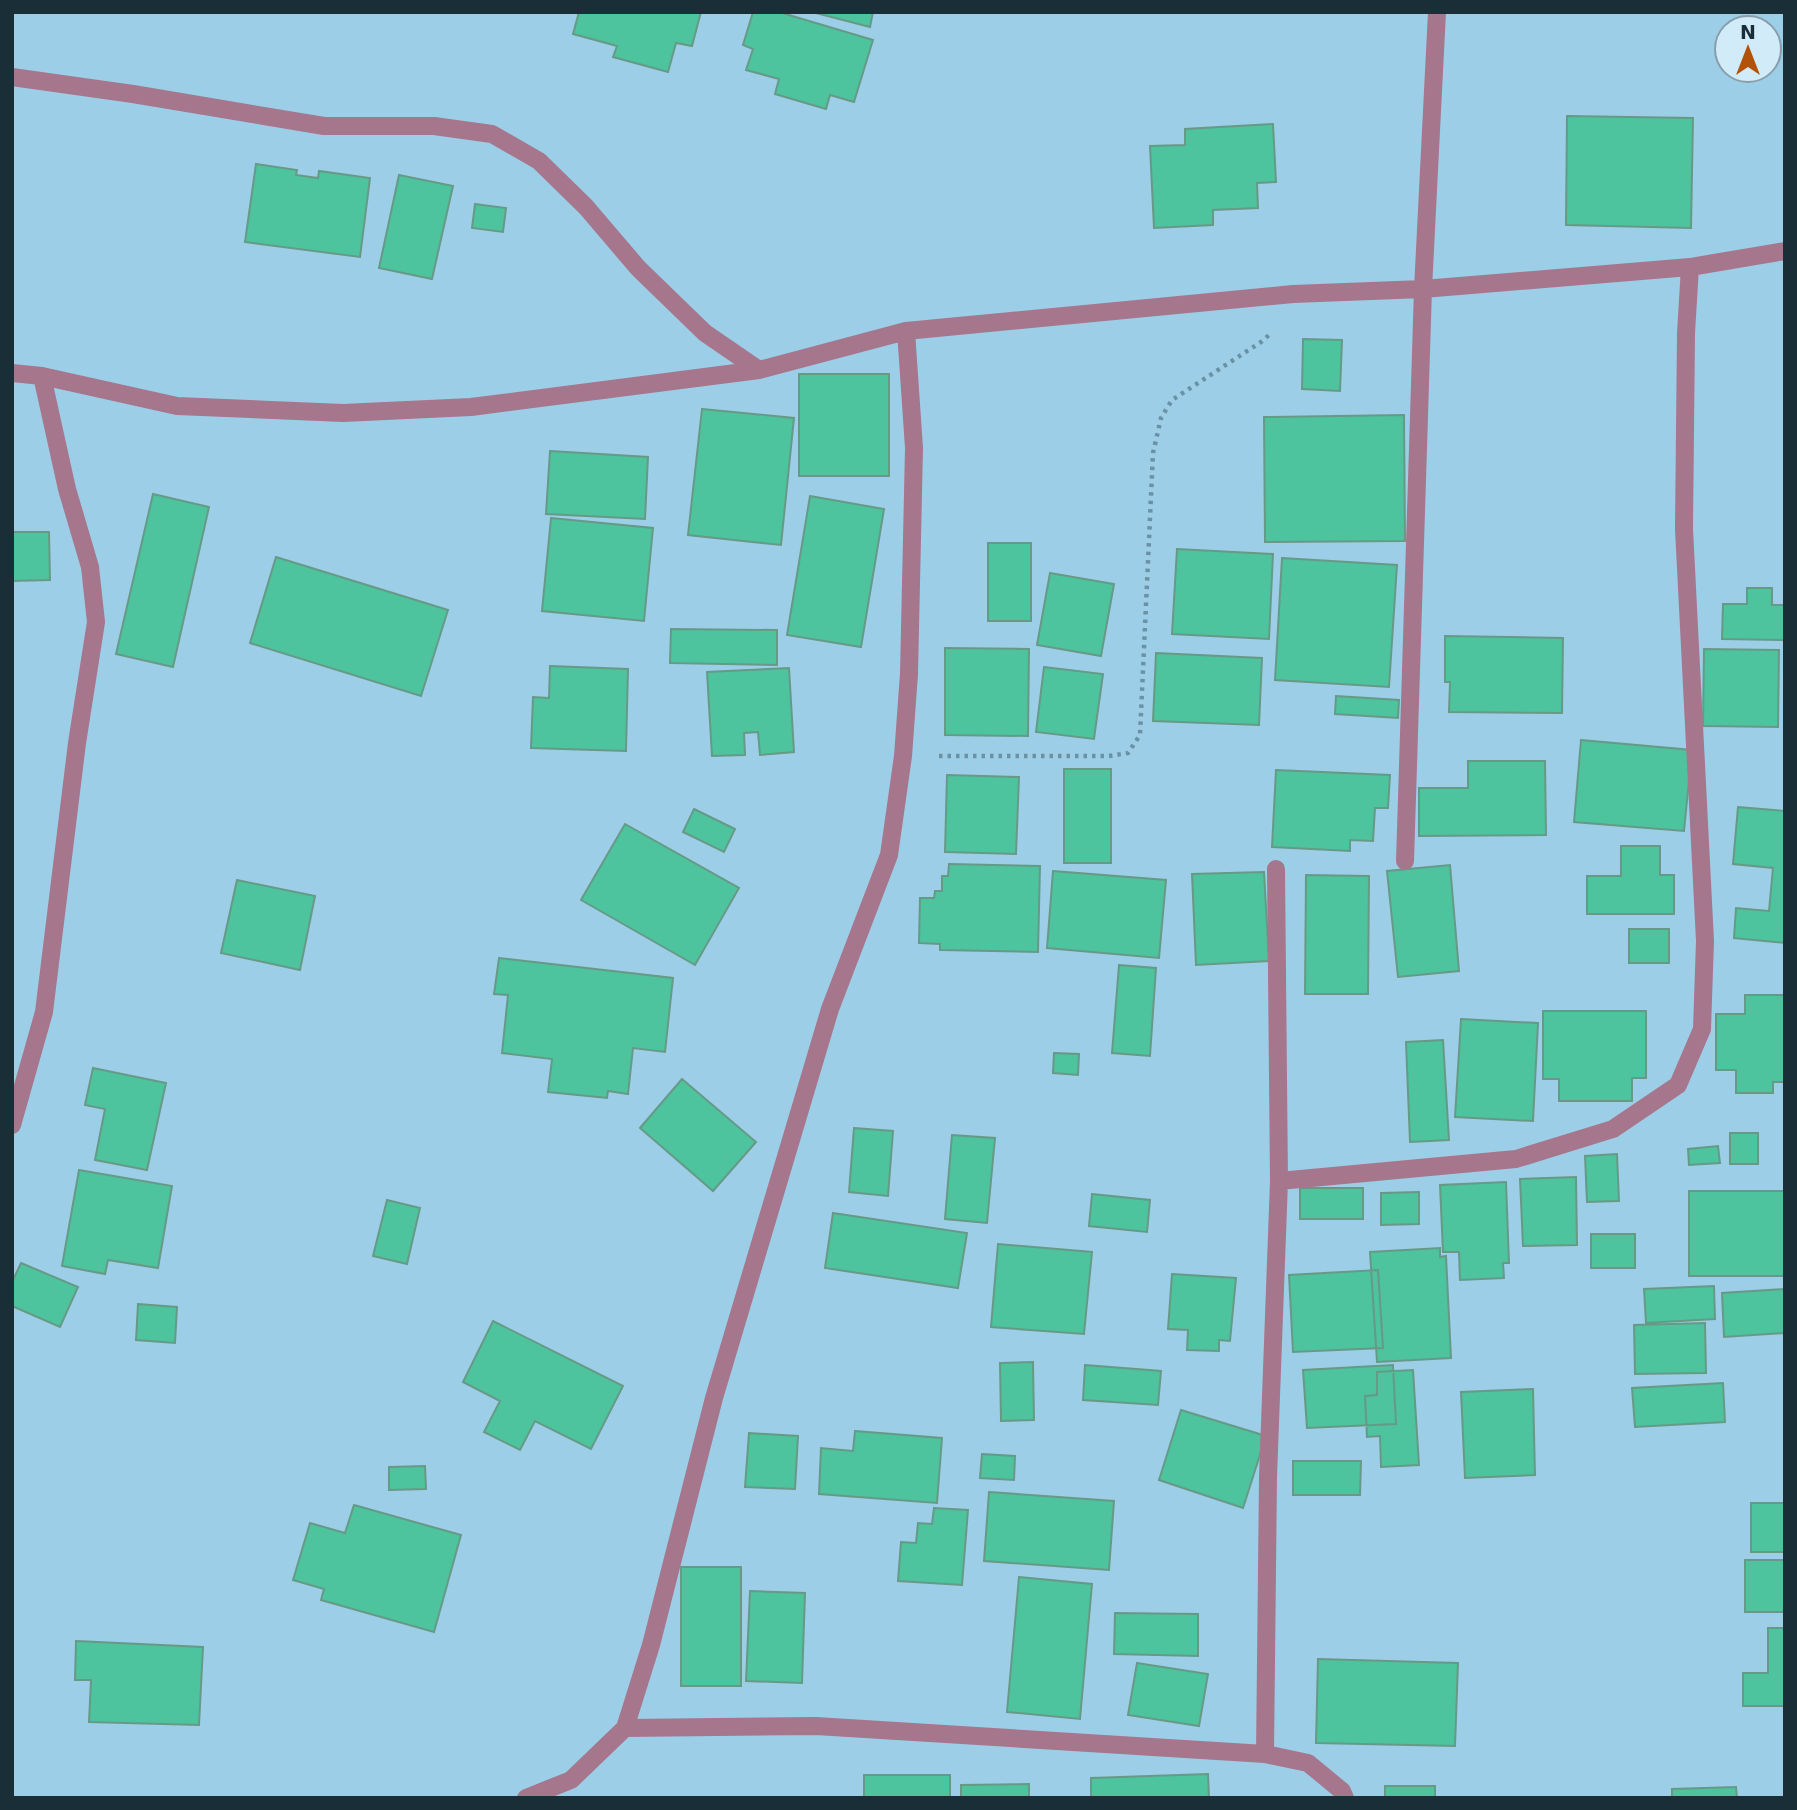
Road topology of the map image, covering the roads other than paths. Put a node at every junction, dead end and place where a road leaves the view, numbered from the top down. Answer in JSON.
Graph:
{"nodes":[{"id":1,"x":1437,"y":12,"type":"edge"},
{"id":2,"x":12,"y":77,"type":"edge"},
{"id":3,"x":1785,"y":251,"type":"edge"},
{"id":4,"x":1690,"y":267,"type":"junction"},
{"id":5,"x":1423,"y":289,"type":"junction"},
{"id":6,"x":906,"y":331,"type":"junction"},
{"id":7,"x":759,"y":370,"type":"junction"},
{"id":8,"x":12,"y":373,"type":"edge"},
{"id":9,"x":42,"y":376,"type":"junction"},
{"id":10,"x":1405,"y":861,"type":"dead end"},
{"id":11,"x":1276,"y":869,"type":"dead end"},
{"id":12,"x":12,"y":1125,"type":"edge"},
{"id":13,"x":1279,"y":1181,"type":"junction"},
{"id":14,"x":625,"y":1728,"type":"junction"},
{"id":15,"x":1265,"y":1754,"type":"junction"},
{"id":16,"x":526,"y":1798,"type":"edge"},
{"id":17,"x":1345,"y":1798,"type":"edge"}],
"edges":[{"from":1,"to":5,"type":"street"},
{"from":2,"to":7,"type":"street"},
{"from":3,"to":4,"type":"street"},
{"from":4,"to":5,"type":"street"},
{"from":4,"to":13,"type":"street"},
{"from":5,"to":6,"type":"street"},
{"from":5,"to":10,"type":"street"},
{"from":6,"to":7,"type":"street"},
{"from":6,"to":14,"type":"street"},
{"from":7,"to":9,"type":"street"},
{"from":8,"to":9,"type":"street"},
{"from":9,"to":12,"type":"street"},
{"from":11,"to":13,"type":"street"},
{"from":13,"to":15,"type":"street"},
{"from":14,"to":15,"type":"street"},
{"from":14,"to":16,"type":"street"},
{"from":15,"to":17,"type":"street"}]}
